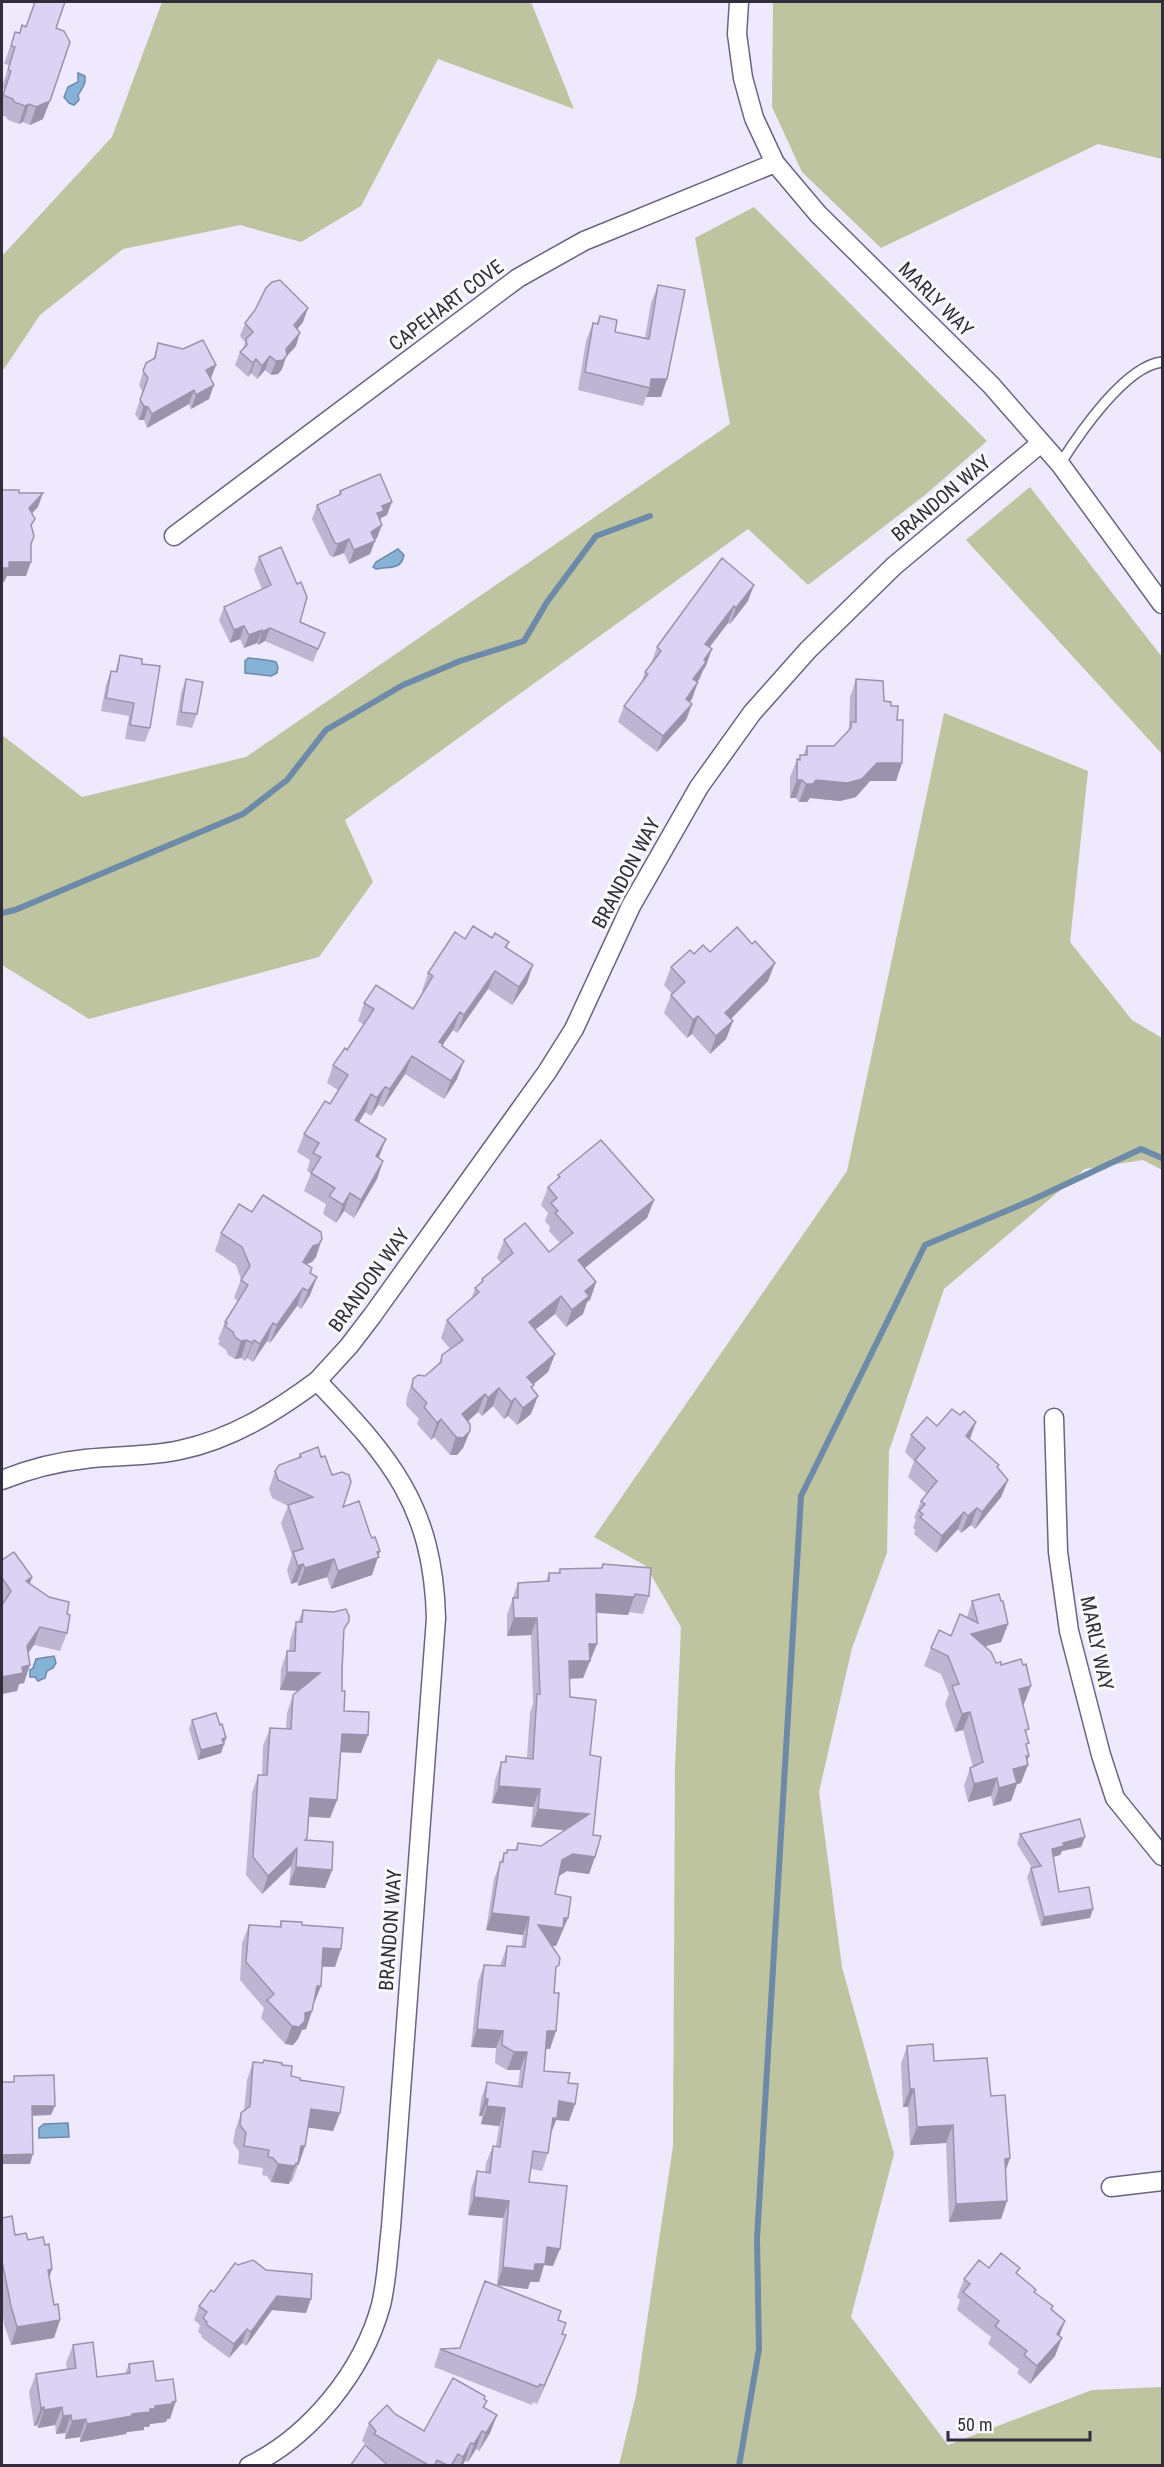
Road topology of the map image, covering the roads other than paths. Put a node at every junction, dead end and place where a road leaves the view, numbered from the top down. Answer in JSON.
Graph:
{"nodes":[{"id":1,"x":739,"y":2,"type":"edge"},
{"id":2,"x":775,"y":163,"type":"junction"},
{"id":3,"x":1162,"y":362,"type":"edge"},
{"id":4,"x":1041,"y":443,"type":"junction"},
{"id":5,"x":1060,"y":464,"type":"junction"},
{"id":6,"x":174,"y":536,"type":"dead end"},
{"id":7,"x":1162,"y":604,"type":"edge"},
{"id":8,"x":317,"y":1381,"type":"junction"},
{"id":9,"x":1054,"y":1418,"type":"dead end"},
{"id":10,"x":2,"y":1480,"type":"edge"},
{"id":11,"x":1162,"y":1856,"type":"edge"},
{"id":12,"x":1162,"y":2181,"type":"edge"},
{"id":13,"x":1111,"y":2187,"type":"dead end"},
{"id":14,"x":249,"y":2466,"type":"edge"}],
"edges":[{"from":1,"to":2,"type":"street","name":"MARLY WAY"},
{"from":2,"to":4,"type":"street","name":"MARLY WAY"},
{"from":2,"to":6,"type":"street","name":"CAPEHART COVE"},
{"from":3,"to":5,"type":"lane"},
{"from":4,"to":5,"type":"street","name":"MARLY WAY"},
{"from":4,"to":8,"type":"street","name":"BRANDON WAY"},
{"from":5,"to":7,"type":"street","name":"MARLY WAY"},
{"from":8,"to":10,"type":"street","name":"BRANDON WAY"},
{"from":8,"to":14,"type":"street","name":"BRANDON WAY"},
{"from":9,"to":11,"type":"street","name":"MARLY WAY"},
{"from":12,"to":13,"type":"street"}]}
